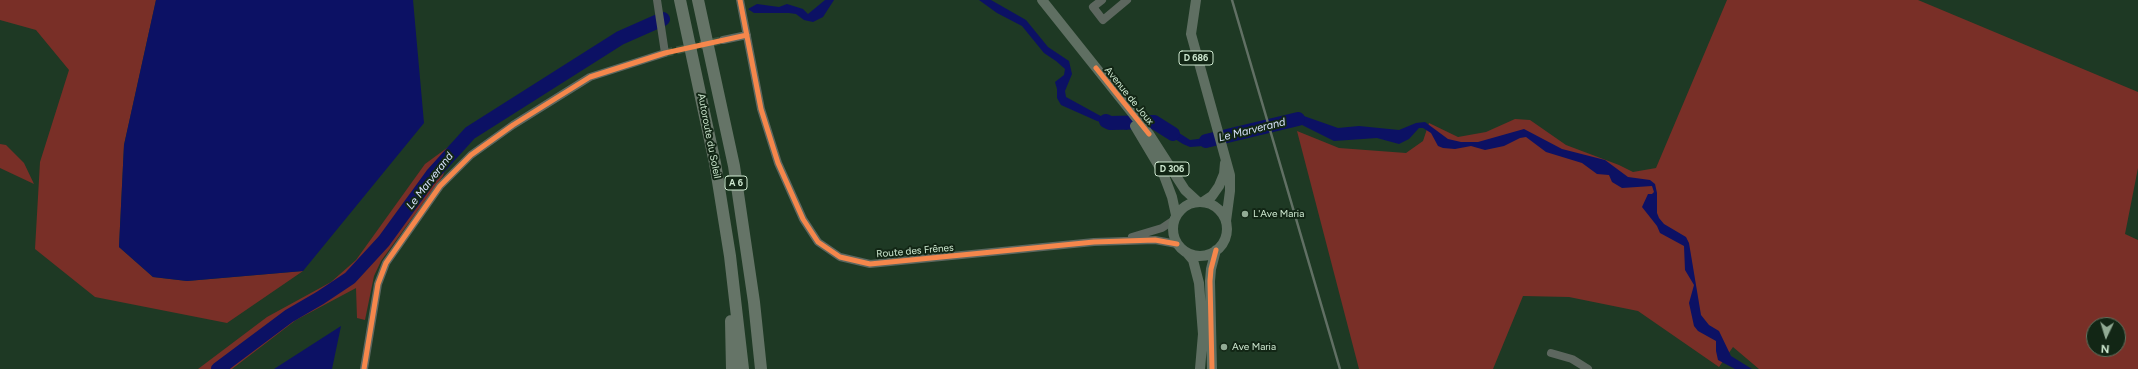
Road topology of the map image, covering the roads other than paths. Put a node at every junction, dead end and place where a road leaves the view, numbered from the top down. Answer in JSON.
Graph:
{"nodes":[{"id":1,"x":657,"y":0,"type":"edge"},
{"id":2,"x":680,"y":0,"type":"edge"},
{"id":3,"x":698,"y":0,"type":"edge"},
{"id":4,"x":740,"y":0,"type":"edge"},
{"id":5,"x":1042,"y":0,"type":"edge"},
{"id":6,"x":1102,"y":0,"type":"edge"},
{"id":7,"x":1127,"y":0,"type":"edge"},
{"id":8,"x":1196,"y":0,"type":"edge"},
{"id":9,"x":747,"y":35,"type":"junction"},
{"id":10,"x":723,"y":40,"type":"tunnel mouth"},
{"id":11,"x":1127,"y":111,"type":"junction"},
{"id":12,"x":1225,"y":153,"type":"junction"},
{"id":13,"x":1200,"y":202,"type":"junction"},
{"id":14,"x":1175,"y":217,"type":"junction"},
{"id":15,"x":1226,"y":221,"type":"junction"},
{"id":16,"x":1122,"y":240,"type":"junction"},
{"id":17,"x":1177,"y":244,"type":"junction"},
{"id":18,"x":1216,"y":250,"type":"junction"},
{"id":19,"x":1187,"y":253,"type":"junction"},
{"id":20,"x":730,"y":256,"type":"junction"},
{"id":21,"x":1551,"y":352,"type":"dead end"},
{"id":22,"x":364,"y":369,"type":"edge"},
{"id":23,"x":732,"y":369,"type":"edge"},
{"id":24,"x":743,"y":369,"type":"edge"},
{"id":25,"x":761,"y":369,"type":"edge"},
{"id":26,"x":1200,"y":369,"type":"edge"},
{"id":27,"x":1212,"y":369,"type":"edge"},
{"id":28,"x":1588,"y":369,"type":"edge"}],
"edges":[{"from":1,"to":22,"type":"street"},
{"from":2,"to":20,"type":"highway","name":"Autoroute du Soleil","number":"A 6"},
{"from":3,"to":25,"type":"highway","name":"Autoroute du Soleil","number":"A 6"},
{"from":4,"to":9,"type":"street","name":"Route des Frênes"},
{"from":5,"to":11,"type":"main road","name":"Avenue de Joux","number":"D 306"},
{"from":6,"to":7,"type":"street"},
{"from":8,"to":12,"type":"main road","number":"D 686"},
{"from":9,"to":10,"type":"street"},
{"from":9,"to":16,"type":"street","name":"Route des Frênes"},
{"from":11,"to":13,"type":"main road","name":"Avenue de Joux","number":"D 306"},
{"from":11,"to":14,"type":"main road","name":"Avenue de Joux","number":"D 306"},
{"from":12,"to":13,"type":"main road"},
{"from":12,"to":15,"type":"main road","number":"D 686"},
{"from":13,"to":14,"type":"main road"},
{"from":13,"to":15,"type":"main road"},
{"from":14,"to":16,"type":"street","name":"Route des Frênes"},
{"from":14,"to":17,"type":"main road"},
{"from":15,"to":18,"type":"main road"},
{"from":16,"to":17,"type":"street","name":"Route des Frênes"},
{"from":17,"to":19,"type":"main road"},
{"from":18,"to":19,"type":"main road"},
{"from":18,"to":27,"type":"main road"},
{"from":19,"to":26,"type":"main road"},
{"from":20,"to":23,"type":"highway"},
{"from":20,"to":24,"type":"highway","name":"Autoroute du Soleil","number":"A 6"},
{"from":21,"to":28,"type":"street"}]}
